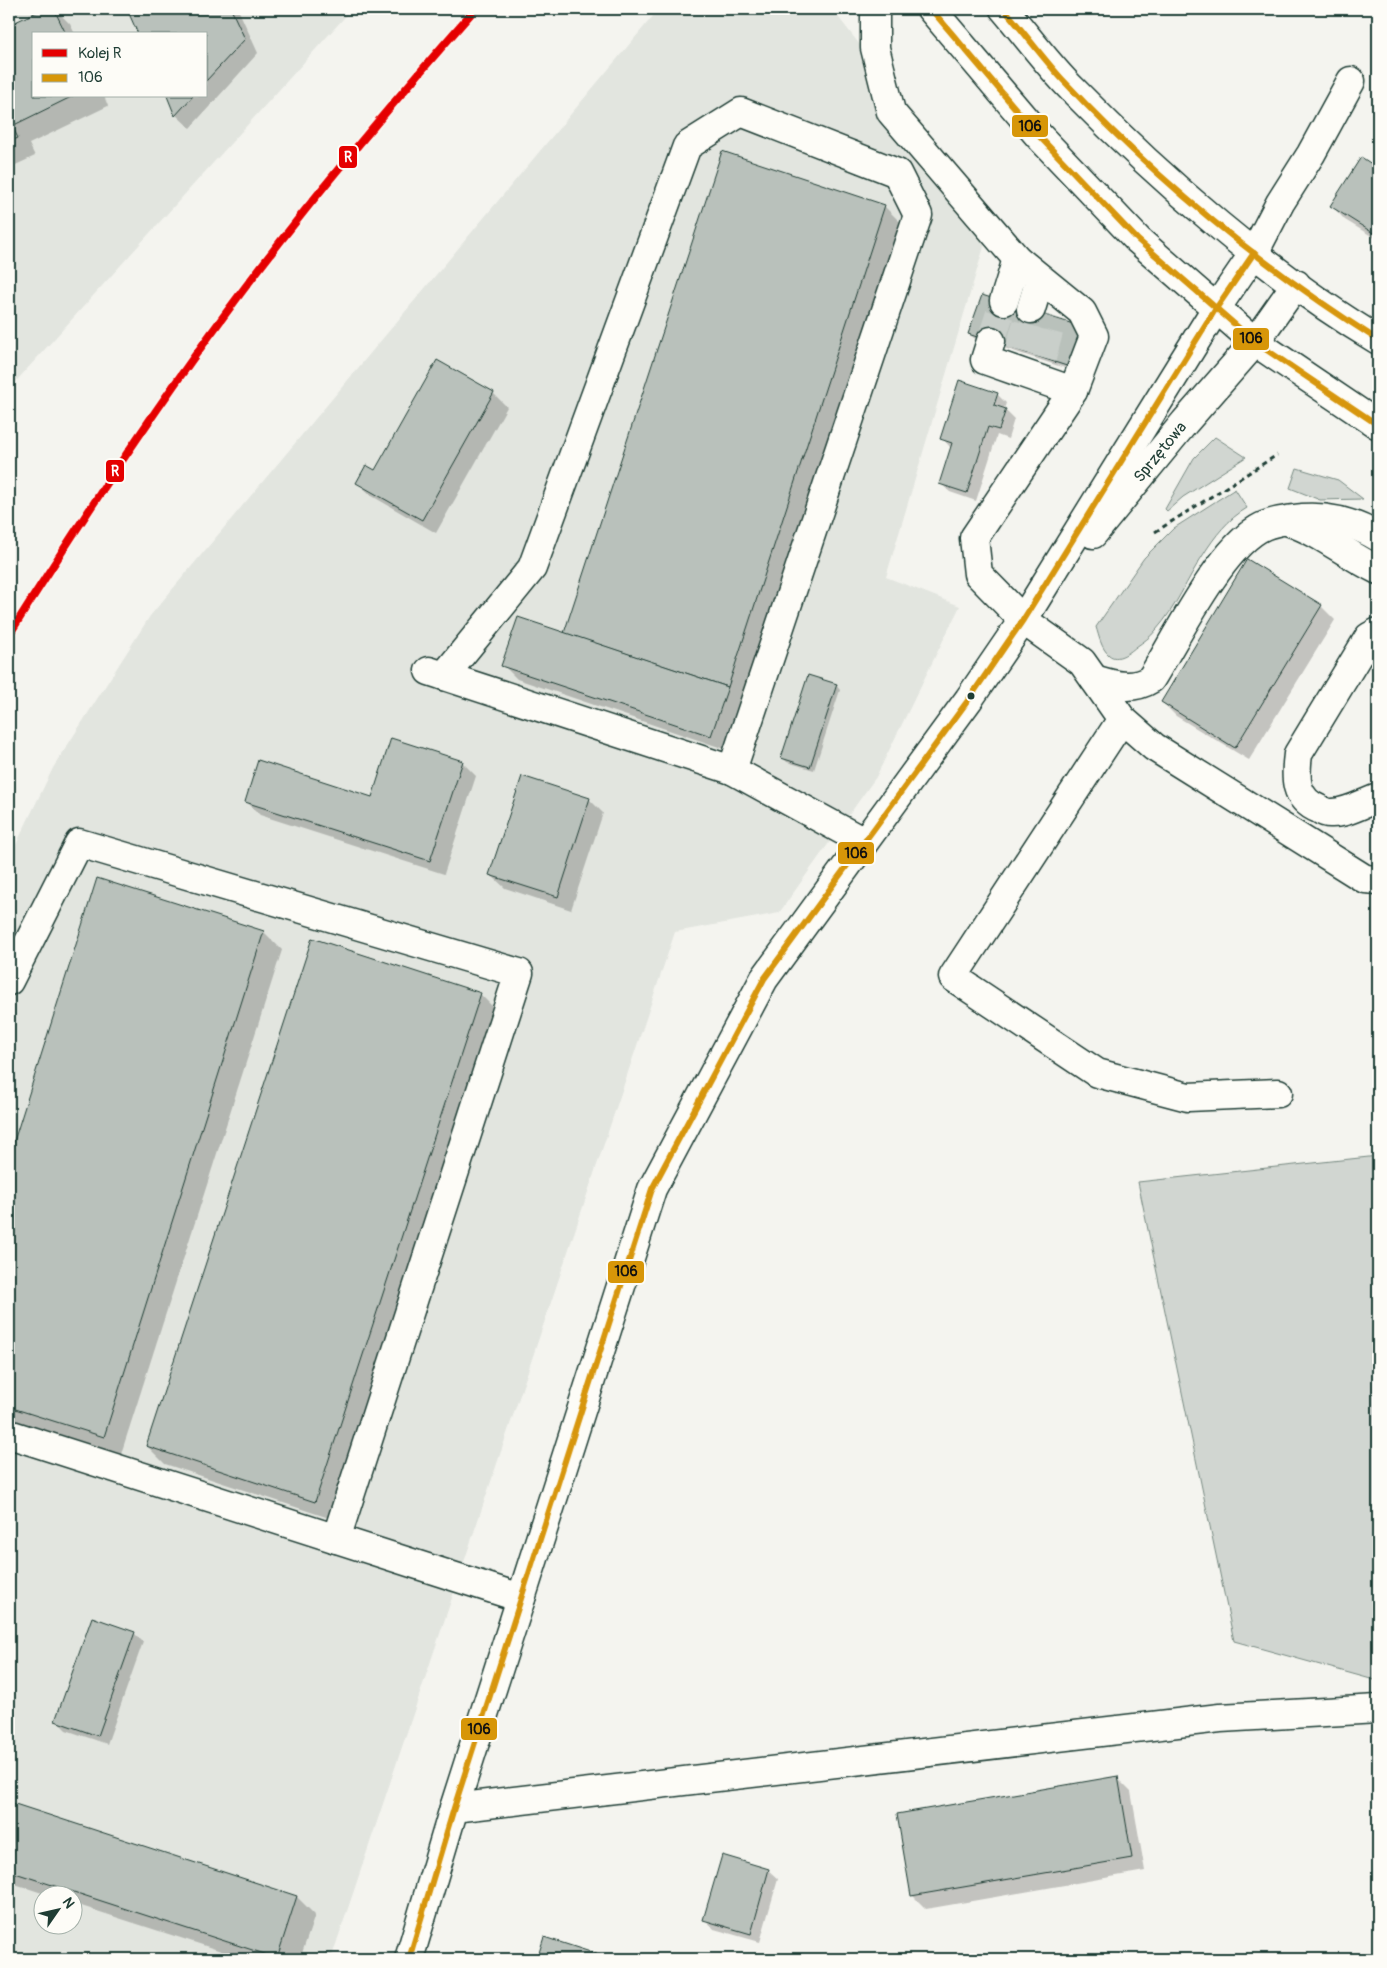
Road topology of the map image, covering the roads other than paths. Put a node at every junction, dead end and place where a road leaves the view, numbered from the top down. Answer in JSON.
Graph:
{"nodes":[{"id":1,"x":875,"y":9,"type":"edge"},
{"id":2,"x":931,"y":9,"type":"edge"},
{"id":3,"x":1004,"y":9,"type":"edge"},
{"id":4,"x":1351,"y":81,"type":"dead end"},
{"id":5,"x":1254,"y":253,"type":"junction"},
{"id":6,"x":1017,"y":259,"type":"junction"},
{"id":7,"x":1296,"y":284,"type":"junction"},
{"id":8,"x":1004,"y":301,"type":"tunnel mouth"},
{"id":9,"x":1215,"y":310,"type":"junction"},
{"id":10,"x":1378,"y":340,"type":"edge"},
{"id":11,"x":991,"y":342,"type":"tunnel mouth"},
{"id":12,"x":1255,"y":342,"type":"junction"},
{"id":13,"x":1072,"y":391,"type":"junction"},
{"id":14,"x":1378,"y":425,"type":"edge"},
{"id":15,"x":1284,"y":520,"type":"junction"},
{"id":16,"x":1378,"y":537,"type":"edge"},
{"id":17,"x":1378,"y":570,"type":"edge"},
{"id":18,"x":1023,"y":620,"type":"junction"},
{"id":19,"x":1378,"y":632,"type":"edge"},
{"id":20,"x":1094,"y":679,"type":"junction"},
{"id":21,"x":1122,"y":719,"type":"junction"},
{"id":22,"x":732,"y":770,"type":"junction"},
{"id":23,"x":1378,"y":798,"type":"edge"},
{"id":24,"x":864,"y":842,"type":"junction"},
{"id":25,"x":1378,"y":880,"type":"edge"},
{"id":26,"x":9,"y":981,"type":"edge"},
{"id":27,"x":1278,"y":1093,"type":"dead end"},
{"id":28,"x":9,"y":1434,"type":"edge"},
{"id":29,"x":336,"y":1539,"type":"junction"},
{"id":30,"x":521,"y":1598,"type":"junction"},
{"id":31,"x":1378,"y":1709,"type":"edge"},
{"id":32,"x":454,"y":1808,"type":"junction"},
{"id":33,"x":409,"y":1959,"type":"edge"}],
"edges":[{"from":1,"to":6,"type":"street"},
{"from":2,"to":9,"type":"street"},
{"from":3,"to":5,"type":"street"},
{"from":4,"to":5,"type":"street","name":"Sprzętowa"},
{"from":5,"to":7,"type":"street"},
{"from":5,"to":9,"type":"street","name":"Sprzętowa"},
{"from":6,"to":8,"type":"street"},
{"from":6,"to":13,"type":"street"},
{"from":7,"to":10,"type":"street"},
{"from":7,"to":12,"type":"street","name":"Sprzętowa"},
{"from":9,"to":12,"type":"street"},
{"from":9,"to":18,"type":"street","name":"Sprzętowa"},
{"from":11,"to":13,"type":"street"},
{"from":12,"to":14,"type":"street"},
{"from":12,"to":18,"type":"street","name":"Sprzętowa"},
{"from":13,"to":18,"type":"street"},
{"from":15,"to":16,"type":"street"},
{"from":15,"to":17,"type":"street"},
{"from":15,"to":20,"type":"street"},
{"from":18,"to":20,"type":"street"},
{"from":18,"to":24,"type":"street","name":"Sprzętowa"},
{"from":19,"to":23,"type":"street"},
{"from":20,"to":21,"type":"street"},
{"from":21,"to":25,"type":"street"},
{"from":21,"to":27,"type":"street"},
{"from":22,"to":22,"type":"street"},
{"from":22,"to":24,"type":"street"},
{"from":24,"to":30,"type":"street","name":"Sprzętowa"},
{"from":26,"to":29,"type":"street"},
{"from":28,"to":29,"type":"street"},
{"from":29,"to":30,"type":"street"},
{"from":30,"to":32,"type":"street","name":"Sprzętowa"},
{"from":31,"to":32,"type":"street"},
{"from":32,"to":33,"type":"street","name":"Sprzętowa"}]}
